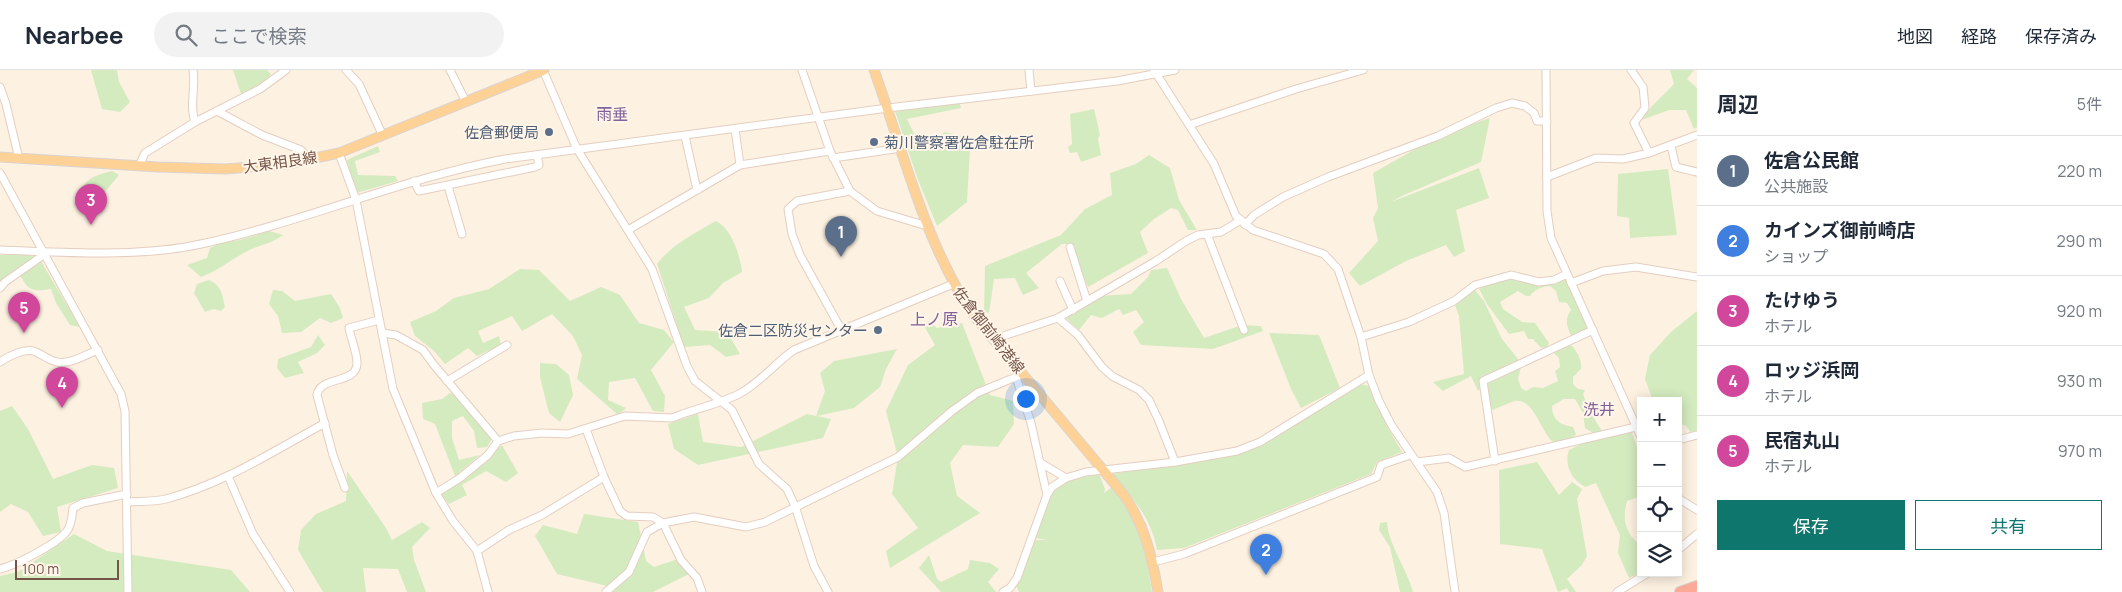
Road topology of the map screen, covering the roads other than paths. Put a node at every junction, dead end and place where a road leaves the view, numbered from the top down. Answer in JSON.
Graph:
{"nodes":[{"id":1,"x":193,"y":70,"type":"edge"},
{"id":2,"x":286,"y":70,"type":"edge"},
{"id":3,"x":346,"y":70,"type":"edge"},
{"id":4,"x":450,"y":70,"type":"edge"},
{"id":5,"x":543,"y":70,"type":"edge"},
{"id":6,"x":802,"y":70,"type":"edge"},
{"id":7,"x":874,"y":70,"type":"edge"},
{"id":8,"x":1029,"y":70,"type":"edge"},
{"id":9,"x":1175,"y":70,"type":"edge"},
{"id":10,"x":1363,"y":70,"type":"edge"},
{"id":11,"x":1546,"y":70,"type":"edge"},
{"id":12,"x":1632,"y":70,"type":"edge"},
{"id":13,"x":1156,"y":72,"type":"edge"},
{"id":14,"x":0,"y":87,"type":"edge"},
{"id":15,"x":1031,"y":91,"type":"junction"},
{"id":16,"x":466,"y":102,"type":"junction"},
{"id":17,"x":888,"y":108,"type":"junction"},
{"id":18,"x":217,"y":111,"type":"junction"},
{"id":19,"x":820,"y":117,"type":"junction"},
{"id":20,"x":1546,"y":120,"type":"junction"},
{"id":21,"x":195,"y":122,"type":"junction"},
{"id":22,"x":1189,"y":125,"type":"junction"},
{"id":23,"x":735,"y":129,"type":"junction"},
{"id":24,"x":383,"y":136,"type":"junction"},
{"id":25,"x":685,"y":136,"type":"junction"},
{"id":26,"x":1697,"y":136,"type":"edge"},
{"id":27,"x":1671,"y":146,"type":"junction"},
{"id":28,"x":901,"y":148,"type":"junction"},
{"id":29,"x":577,"y":149,"type":"junction"},
{"id":30,"x":339,"y":153,"type":"junction"},
{"id":31,"x":1649,"y":153,"type":"junction"},
{"id":32,"x":832,"y":154,"type":"junction"},
{"id":33,"x":537,"y":155,"type":"junction"},
{"id":34,"x":0,"y":157,"type":"edge"},
{"id":35,"x":19,"y":159,"type":"junction"},
{"id":36,"x":310,"y":160,"type":"junction"},
{"id":37,"x":740,"y":165,"type":"junction"},
{"id":38,"x":139,"y":166,"type":"junction"},
{"id":39,"x":1697,"y":172,"type":"edge"},
{"id":40,"x":0,"y":173,"type":"edge"},
{"id":41,"x":1548,"y":177,"type":"junction"},
{"id":42,"x":414,"y":181,"type":"junction"},
{"id":43,"x":448,"y":186,"type":"junction"},
{"id":44,"x":698,"y":190,"type":"junction"},
{"id":45,"x":850,"y":191,"type":"junction"},
{"id":46,"x":356,"y":200,"type":"junction"},
{"id":47,"x":1243,"y":223,"type":"junction"},
{"id":48,"x":927,"y":226,"type":"junction"},
{"id":49,"x":628,"y":230,"type":"junction"},
{"id":50,"x":462,"y":234,"type":"dead end"},
{"id":51,"x":1207,"y":234,"type":"junction"},
{"id":52,"x":1070,"y":247,"type":"dead end"},
{"id":53,"x":0,"y":250,"type":"edge"},
{"id":54,"x":44,"y":253,"type":"junction"},
{"id":55,"x":1567,"y":274,"type":"junction"},
{"id":56,"x":1697,"y":277,"type":"edge"},
{"id":57,"x":1060,"y":281,"type":"dead end"},
{"id":58,"x":1571,"y":283,"type":"junction"},
{"id":59,"x":953,"y":284,"type":"junction"},
{"id":60,"x":0,"y":288,"type":"edge"},
{"id":61,"x":1087,"y":301,"type":"junction"},
{"id":62,"x":1073,"y":310,"type":"junction"},
{"id":63,"x":1058,"y":318,"type":"junction"},
{"id":64,"x":379,"y":320,"type":"junction"},
{"id":65,"x":1244,"y":330,"type":"dead end"},
{"id":66,"x":1593,"y":330,"type":"junction"},
{"id":67,"x":842,"y":331,"type":"junction"},
{"id":68,"x":382,"y":333,"type":"junction"},
{"id":69,"x":1361,"y":338,"type":"junction"},
{"id":70,"x":994,"y":339,"type":"junction"},
{"id":71,"x":507,"y":345,"type":"dead end"},
{"id":72,"x":98,"y":350,"type":"junction"},
{"id":73,"x":0,"y":362,"type":"edge"},
{"id":74,"x":1020,"y":375,"type":"junction"},
{"id":75,"x":1369,"y":375,"type":"junction"},
{"id":76,"x":447,"y":381,"type":"junction"},
{"id":77,"x":721,"y":400,"type":"junction"},
{"id":78,"x":325,"y":423,"type":"junction"},
{"id":79,"x":1636,"y":427,"type":"joint"},
{"id":80,"x":586,"y":428,"type":"junction"},
{"id":81,"x":1697,"y":435,"type":"edge"},
{"id":82,"x":1682,"y":439,"type":"edge"},
{"id":83,"x":498,"y":441,"type":"junction"},
{"id":84,"x":1410,"y":456,"type":"junction"},
{"id":85,"x":1494,"y":461,"type":"junction"},
{"id":86,"x":1175,"y":462,"type":"junction"},
{"id":87,"x":1417,"y":462,"type":"junction"},
{"id":88,"x":1041,"y":463,"type":"junction"},
{"id":89,"x":1104,"y":472,"type":"junction"},
{"id":90,"x":228,"y":476,"type":"junction"},
{"id":91,"x":604,"y":477,"type":"junction"},
{"id":92,"x":1066,"y":478,"type":"junction"},
{"id":93,"x":345,"y":488,"type":"dead end"},
{"id":94,"x":436,"y":493,"type":"junction"},
{"id":95,"x":127,"y":494,"type":"junction"},
{"id":96,"x":1047,"y":495,"type":"junction"},
{"id":97,"x":1682,"y":501,"type":"edge"},
{"id":98,"x":127,"y":502,"type":"junction"},
{"id":99,"x":795,"y":506,"type":"junction"},
{"id":100,"x":1697,"y":510,"type":"edge"},
{"id":101,"x":663,"y":524,"type":"junction"},
{"id":102,"x":1697,"y":534,"type":"edge"},
{"id":103,"x":1682,"y":547,"type":"edge"},
{"id":104,"x":477,"y":551,"type":"junction"},
{"id":105,"x":1153,"y":562,"type":"junction"},
{"id":106,"x":0,"y":569,"type":"edge"},
{"id":107,"x":1641,"y":577,"type":"edge"},
{"id":108,"x":1697,"y":586,"type":"edge"},
{"id":109,"x":1011,"y":590,"type":"edge"},
{"id":110,"x":128,"y":592,"type":"edge"},
{"id":111,"x":290,"y":592,"type":"edge"},
{"id":112,"x":488,"y":592,"type":"edge"},
{"id":113,"x":606,"y":592,"type":"edge"},
{"id":114,"x":702,"y":592,"type":"edge"},
{"id":115,"x":828,"y":592,"type":"edge"},
{"id":116,"x":1003,"y":592,"type":"edge"},
{"id":117,"x":1158,"y":592,"type":"edge"},
{"id":118,"x":1455,"y":592,"type":"edge"},
{"id":119,"x":1617,"y":592,"type":"edge"},
{"id":120,"x":1680,"y":592,"type":"edge"}],
"edges":[{"from":1,"to":21,"type":"street"},
{"from":2,"to":18,"type":"street"},
{"from":3,"to":24,"type":"street"},
{"from":4,"to":16,"type":"street"},
{"from":5,"to":16,"type":"main road","name":"大東相良線"},
{"from":5,"to":29,"type":"street"},
{"from":6,"to":19,"type":"street"},
{"from":7,"to":17,"type":"main road","name":"佐倉御前崎港線"},
{"from":8,"to":15,"type":"street"},
{"from":9,"to":13,"type":"street"},
{"from":10,"to":22,"type":"street"},
{"from":11,"to":20,"type":"street"},
{"from":12,"to":31,"type":"street"},
{"from":13,"to":15,"type":"street"},
{"from":13,"to":22,"type":"street"},
{"from":14,"to":35,"type":"street"},
{"from":15,"to":17,"type":"street"},
{"from":16,"to":24,"type":"main road","name":"大東相良線"},
{"from":17,"to":19,"type":"street"},
{"from":17,"to":28,"type":"main road","name":"佐倉御前崎港線"},
{"from":18,"to":21,"type":"street"},
{"from":18,"to":36,"type":"street"},
{"from":19,"to":23,"type":"street"},
{"from":19,"to":32,"type":"street"},
{"from":20,"to":41,"type":"street"},
{"from":20,"to":47,"type":"street"},
{"from":21,"to":38,"type":"street"},
{"from":22,"to":47,"type":"street"},
{"from":23,"to":25,"type":"street"},
{"from":23,"to":37,"type":"street"},
{"from":24,"to":30,"type":"main road","name":"大東相良線"},
{"from":25,"to":29,"type":"street"},
{"from":25,"to":44,"type":"street"},
{"from":26,"to":27,"type":"street"},
{"from":27,"to":31,"type":"street"},
{"from":27,"to":39,"type":"street"},
{"from":28,"to":32,"type":"street"},
{"from":28,"to":48,"type":"main road","name":"佐倉御前崎港線"},
{"from":29,"to":33,"type":"street"},
{"from":29,"to":49,"type":"street"},
{"from":30,"to":36,"type":"main road","name":"大東相良線"},
{"from":30,"to":46,"type":"street"},
{"from":31,"to":41,"type":"street"},
{"from":32,"to":37,"type":"street"},
{"from":32,"to":45,"type":"street"},
{"from":33,"to":42,"type":"street"},
{"from":33,"to":43,"type":"street"},
{"from":34,"to":35,"type":"main road","name":"大東相良線"},
{"from":35,"to":38,"type":"main road","name":"大東相良線"},
{"from":36,"to":38,"type":"main road","name":"大東相良線"},
{"from":37,"to":44,"type":"street"},
{"from":40,"to":54,"type":"street"},
{"from":41,"to":55,"type":"street"},
{"from":42,"to":43,"type":"street"},
{"from":42,"to":46,"type":"street"},
{"from":43,"to":50,"type":"street"},
{"from":44,"to":49,"type":"street"},
{"from":45,"to":48,"type":"street"},
{"from":45,"to":67,"type":"street"},
{"from":46,"to":54,"type":"street"},
{"from":46,"to":64,"type":"street"},
{"from":47,"to":51,"type":"street"},
{"from":47,"to":69,"type":"street"},
{"from":48,"to":59,"type":"main road","name":"佐倉御前崎港線"},
{"from":49,"to":77,"type":"street"},
{"from":51,"to":61,"type":"street"},
{"from":51,"to":65,"type":"street"},
{"from":52,"to":61,"type":"street"},
{"from":53,"to":54,"type":"street"},
{"from":54,"to":60,"type":"street"},
{"from":54,"to":72,"type":"street"},
{"from":55,"to":58,"type":"street"},
{"from":55,"to":69,"type":"street"},
{"from":56,"to":58,"type":"street"},
{"from":57,"to":62,"type":"street"},
{"from":58,"to":66,"type":"street"},
{"from":59,"to":67,"type":"street"},
{"from":59,"to":70,"type":"main road","name":"佐倉御前崎港線"},
{"from":61,"to":62,"type":"street"},
{"from":62,"to":63,"type":"street"},
{"from":63,"to":70,"type":"street"},
{"from":63,"to":86,"type":"street"},
{"from":64,"to":68,"type":"street"},
{"from":64,"to":78,"type":"street"},
{"from":66,"to":79,"type":"street"},
{"from":66,"to":85,"type":"street"},
{"from":67,"to":77,"type":"street"},
{"from":68,"to":76,"type":"street"},
{"from":68,"to":94,"type":"street"},
{"from":69,"to":75,"type":"street"},
{"from":70,"to":74,"type":"main road","name":"佐倉御前崎港線"},
{"from":71,"to":76,"type":"street"},
{"from":72,"to":73,"type":"street"},
{"from":72,"to":95,"type":"street"},
{"from":74,"to":88,"type":"street"},
{"from":74,"to":89,"type":"main road","name":"佐倉御前崎港線"},
{"from":74,"to":99,"type":"street"},
{"from":75,"to":84,"type":"street"},
{"from":75,"to":86,"type":"street"},
{"from":76,"to":83,"type":"street"},
{"from":77,"to":80,"type":"street"},
{"from":77,"to":99,"type":"street"},
{"from":78,"to":90,"type":"street"},
{"from":78,"to":93,"type":"street"},
{"from":79,"to":85,"type":"street"},
{"from":80,"to":83,"type":"street"},
{"from":80,"to":91,"type":"street"},
{"from":81,"to":82,"type":"street"},
{"from":83,"to":94,"type":"street"},
{"from":84,"to":87,"type":"street"},
{"from":84,"to":105,"type":"street"},
{"from":85,"to":87,"type":"street"},
{"from":86,"to":89,"type":"street"},
{"from":87,"to":118,"type":"street"},
{"from":88,"to":92,"type":"street"},
{"from":88,"to":96,"type":"street"},
{"from":89,"to":92,"type":"street"},
{"from":89,"to":105,"type":"main road","name":"佐倉御前崎港線"},
{"from":90,"to":98,"type":"street"},
{"from":90,"to":111,"type":"street"},
{"from":91,"to":101,"type":"street"},
{"from":91,"to":104,"type":"street"},
{"from":92,"to":96,"type":"street"},
{"from":94,"to":104,"type":"street"},
{"from":95,"to":98,"type":"street"},
{"from":95,"to":106,"type":"street"},
{"from":96,"to":109,"type":"street"},
{"from":97,"to":100,"type":"street"},
{"from":98,"to":110,"type":"street"},
{"from":99,"to":101,"type":"street"},
{"from":99,"to":115,"type":"street"},
{"from":101,"to":113,"type":"street"},
{"from":101,"to":114,"type":"street"},
{"from":102,"to":103,"type":"street"},
{"from":104,"to":112,"type":"street"},
{"from":105,"to":117,"type":"main road","name":"佐倉御前崎港線"},
{"from":107,"to":119,"type":"street"},
{"from":108,"to":120,"type":"highway"},
{"from":109,"to":116,"type":"street"}]}
